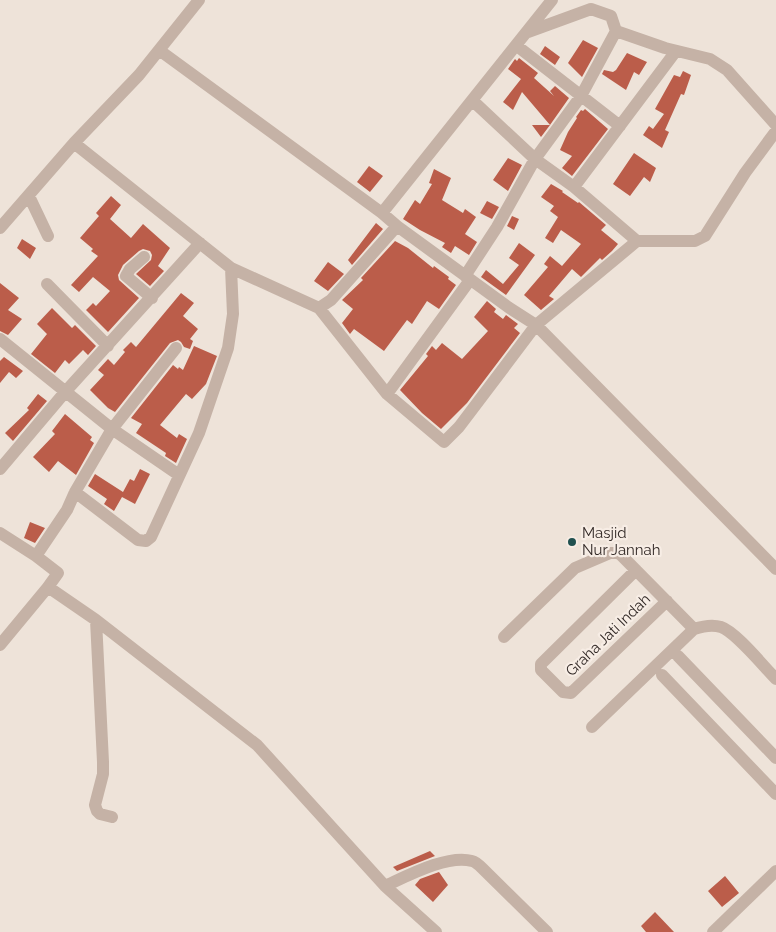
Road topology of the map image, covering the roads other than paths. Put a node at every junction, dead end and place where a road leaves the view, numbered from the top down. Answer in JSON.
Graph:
{"nodes":[{"id":1,"x":199,"y":0,"type":"edge"},
{"id":2,"x":552,"y":0,"type":"edge"},
{"id":3,"x":616,"y":31,"type":"junction"},
{"id":4,"x":528,"y":32,"type":"junction"},
{"id":5,"x":517,"y":46,"type":"junction"},
{"id":6,"x":160,"y":50,"type":"junction"},
{"id":7,"x":676,"y":51,"type":"junction"},
{"id":8,"x":581,"y":96,"type":"junction"},
{"id":9,"x":473,"y":101,"type":"junction"},
{"id":10,"x":776,"y":125,"type":"edge"},
{"id":11,"x":620,"y":126,"type":"junction"},
{"id":12,"x":776,"y":131,"type":"edge"},
{"id":13,"x":74,"y":143,"type":"junction"},
{"id":14,"x":535,"y":159,"type":"junction"},
{"id":15,"x":574,"y":187,"type":"junction"},
{"id":16,"x":28,"y":196,"type":"junction"},
{"id":17,"x":382,"y":213,"type":"junction"},
{"id":18,"x":397,"y":226,"type":"junction"},
{"id":19,"x":0,"y":228,"type":"edge"},
{"id":20,"x":48,"y":236,"type":"dead end"},
{"id":21,"x":637,"y":241,"type":"junction"},
{"id":22,"x":200,"y":243,"type":"junction"},
{"id":23,"x":144,"y":257,"type":"dead end"},
{"id":24,"x":231,"y":268,"type":"junction"},
{"id":25,"x":468,"y":278,"type":"junction"},
{"id":26,"x":48,"y":284,"type":"dead end"},
{"id":27,"x":152,"y":298,"type":"junction"},
{"id":28,"x":319,"y":308,"type":"junction"},
{"id":29,"x":536,"y":325,"type":"junction"},
{"id":30,"x":1,"y":341,"type":"edge"},
{"id":31,"x":108,"y":346,"type":"junction"},
{"id":32,"x":176,"y":348,"type":"dead end"},
{"id":33,"x":66,"y":391,"type":"junction"},
{"id":34,"x":387,"y":394,"type":"junction"},
{"id":35,"x":112,"y":429,"type":"junction"},
{"id":36,"x":0,"y":469,"type":"edge"},
{"id":37,"x":179,"y":476,"type":"junction"},
{"id":38,"x":75,"y":492,"type":"junction"},
{"id":39,"x":0,"y":533,"type":"edge"},
{"id":40,"x":36,"y":556,"type":"junction"},
{"id":41,"x":776,"y":569,"type":"edge"},
{"id":42,"x":636,"y":570,"type":"junction"},
{"id":43,"x":48,"y":587,"type":"junction"},
{"id":44,"x":667,"y":601,"type":"junction"},
{"id":45,"x":96,"y":620,"type":"junction"},
{"id":46,"x":694,"y":628,"type":"junction"},
{"id":47,"x":504,"y":637,"type":"dead end"},
{"id":48,"x":0,"y":645,"type":"edge"},
{"id":49,"x":678,"y":656,"type":"dead end"},
{"id":50,"x":662,"y":675,"type":"dead end"},
{"id":51,"x":776,"y":679,"type":"edge"},
{"id":52,"x":592,"y":727,"type":"dead end"},
{"id":53,"x":776,"y":758,"type":"edge"},
{"id":54,"x":776,"y":794,"type":"edge"},
{"id":55,"x":112,"y":817,"type":"dead end"},
{"id":56,"x":776,"y":871,"type":"edge"},
{"id":57,"x":385,"y":886,"type":"junction"},
{"id":58,"x":436,"y":932,"type":"edge"},
{"id":59,"x":547,"y":932,"type":"edge"},
{"id":60,"x":713,"y":932,"type":"edge"}],
"edges":[{"from":1,"to":6,"type":"street"},
{"from":2,"to":4,"type":"street"},
{"from":3,"to":4,"type":"street"},
{"from":3,"to":7,"type":"street"},
{"from":3,"to":8,"type":"street"},
{"from":4,"to":5,"type":"street"},
{"from":5,"to":8,"type":"street"},
{"from":5,"to":9,"type":"street"},
{"from":6,"to":13,"type":"street"},
{"from":6,"to":17,"type":"street"},
{"from":7,"to":10,"type":"street"},
{"from":7,"to":11,"type":"street"},
{"from":8,"to":11,"type":"street"},
{"from":8,"to":14,"type":"street"},
{"from":9,"to":14,"type":"street"},
{"from":9,"to":17,"type":"street"},
{"from":11,"to":15,"type":"street"},
{"from":12,"to":21,"type":"street"},
{"from":13,"to":16,"type":"street"},
{"from":13,"to":22,"type":"street"},
{"from":14,"to":15,"type":"street"},
{"from":14,"to":25,"type":"street"},
{"from":15,"to":21,"type":"street"},
{"from":16,"to":19,"type":"street"},
{"from":16,"to":20,"type":"street"},
{"from":17,"to":18,"type":"street"},
{"from":18,"to":25,"type":"street"},
{"from":18,"to":28,"type":"street"},
{"from":21,"to":29,"type":"street"},
{"from":22,"to":24,"type":"street"},
{"from":22,"to":27,"type":"street"},
{"from":23,"to":27,"type":"street"},
{"from":24,"to":28,"type":"street"},
{"from":24,"to":37,"type":"street"},
{"from":25,"to":29,"type":"street"},
{"from":25,"to":34,"type":"street"},
{"from":26,"to":31,"type":"street"},
{"from":27,"to":31,"type":"street"},
{"from":28,"to":34,"type":"street"},
{"from":29,"to":34,"type":"street"},
{"from":29,"to":41,"type":"street"},
{"from":30,"to":33,"type":"street"},
{"from":31,"to":33,"type":"street"},
{"from":32,"to":35,"type":"street"},
{"from":33,"to":35,"type":"street"},
{"from":33,"to":36,"type":"street"},
{"from":35,"to":37,"type":"street"},
{"from":35,"to":38,"type":"street"},
{"from":37,"to":38,"type":"street"},
{"from":38,"to":40,"type":"street"},
{"from":39,"to":40,"type":"street"},
{"from":40,"to":43,"type":"street"},
{"from":42,"to":44,"type":"street","name":"Graha Jati Indah"},
{"from":42,"to":44,"type":"street","name":"Graha Jati Indah"},
{"from":42,"to":47,"type":"street","name":"Graha Jati Indah"},
{"from":43,"to":45,"type":"street"},
{"from":43,"to":48,"type":"street"},
{"from":44,"to":46,"type":"street","name":"Graha Jati Indah"},
{"from":45,"to":55,"type":"street"},
{"from":45,"to":57,"type":"street"},
{"from":46,"to":51,"type":"street"},
{"from":46,"to":52,"type":"street"},
{"from":49,"to":53,"type":"street"},
{"from":50,"to":54,"type":"street"},
{"from":56,"to":60,"type":"street"},
{"from":57,"to":58,"type":"street"},
{"from":57,"to":59,"type":"street"}]}
